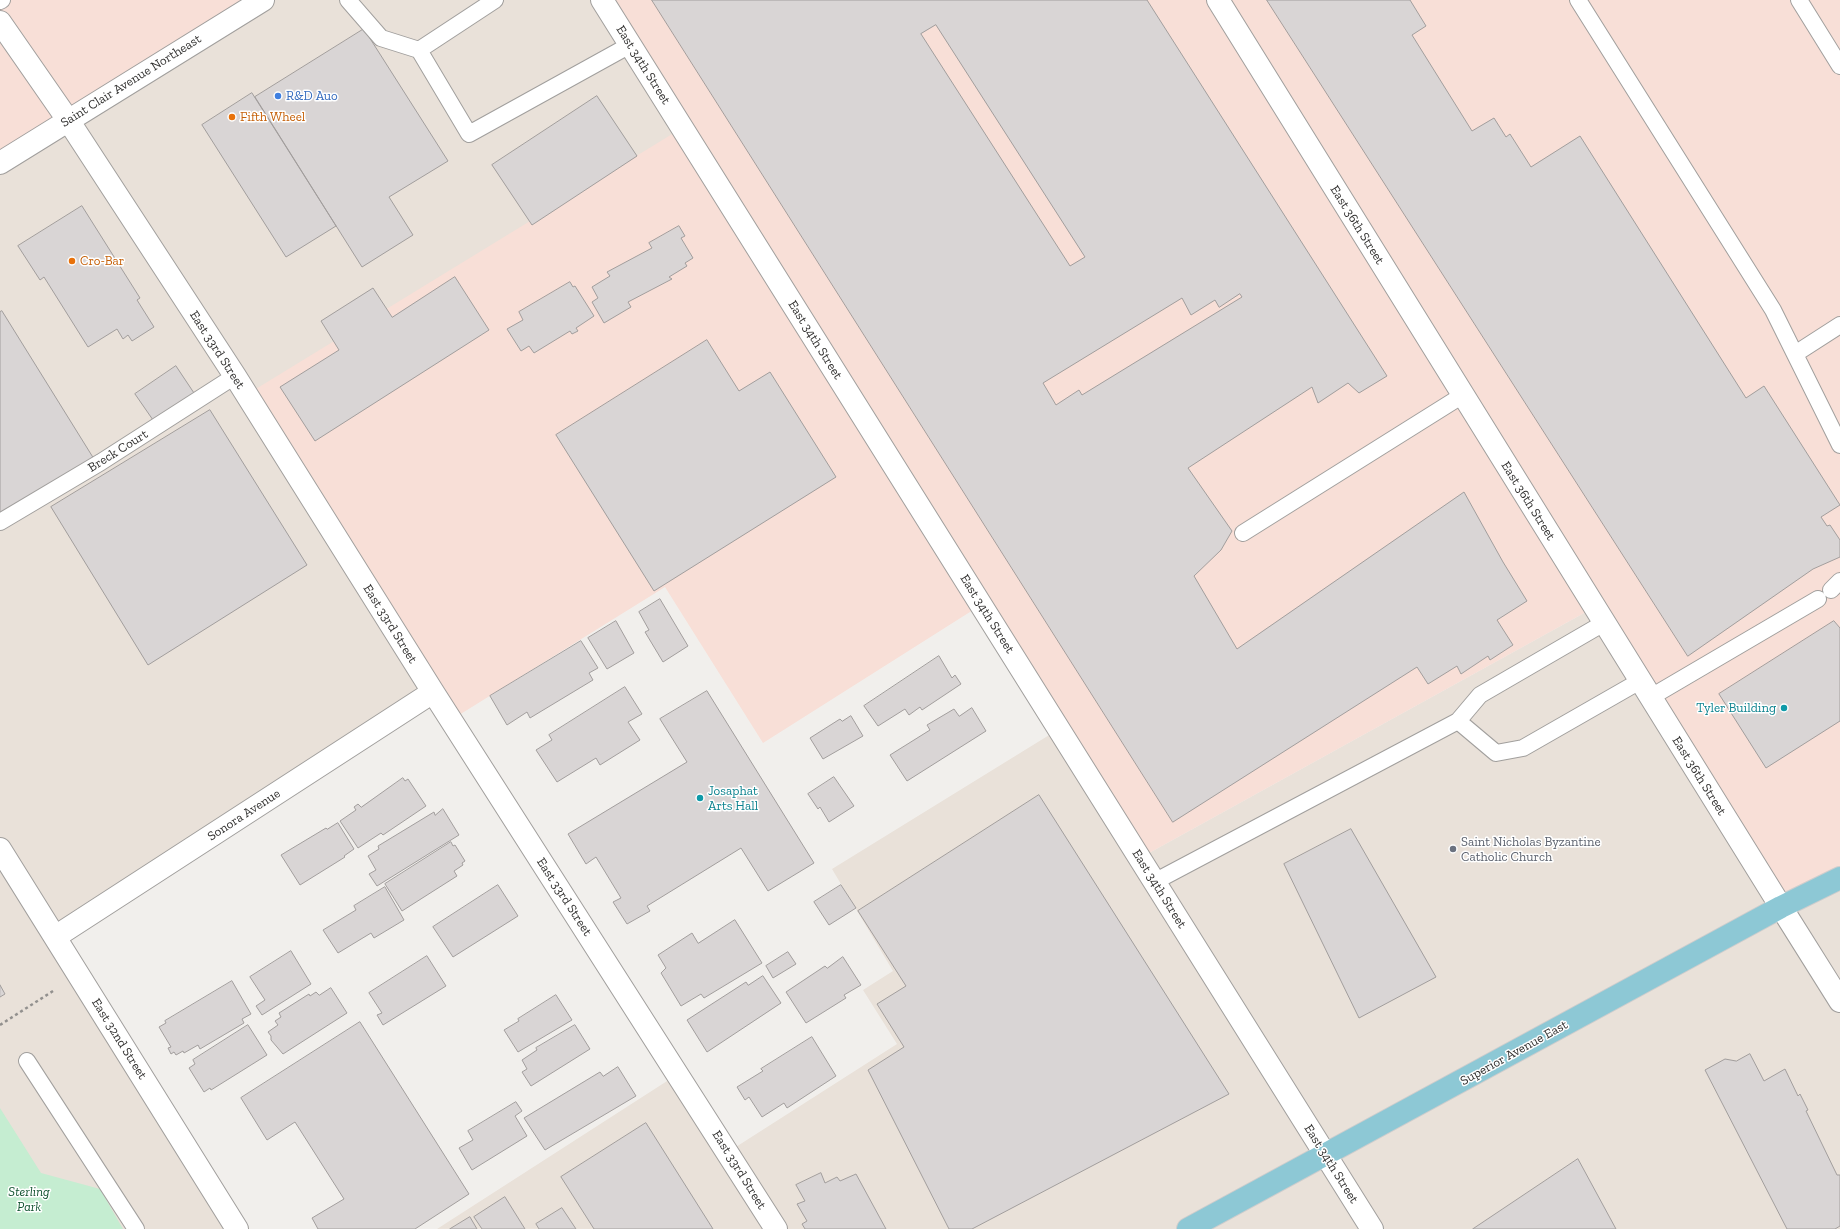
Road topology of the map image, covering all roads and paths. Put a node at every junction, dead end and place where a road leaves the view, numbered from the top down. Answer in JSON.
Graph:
{"nodes":[{"id":1,"x":263,"y":0,"type":"edge"},
{"id":2,"x":348,"y":0,"type":"edge"},
{"id":3,"x":496,"y":0,"type":"edge"},
{"id":4,"x":602,"y":0,"type":"edge"},
{"id":5,"x":1218,"y":0,"type":"edge"},
{"id":6,"x":1578,"y":0,"type":"edge"},
{"id":7,"x":1799,"y":0,"type":"edge"},
{"id":8,"x":0,"y":22,"type":"edge"},
{"id":9,"x":630,"y":45,"type":"junction"},
{"id":10,"x":419,"y":50,"type":"junction"},
{"id":11,"x":1840,"y":66,"type":"edge"},
{"id":12,"x":68,"y":120,"type":"junction"},
{"id":13,"x":0,"y":163,"type":"edge"},
{"id":14,"x":1840,"y":325,"type":"edge"},
{"id":15,"x":1795,"y":354,"type":"junction"},
{"id":16,"x":235,"y":376,"type":"junction"},
{"id":17,"x":1463,"y":395,"type":"junction"},
{"id":18,"x":1840,"y":445,"type":"edge"},
{"id":19,"x":0,"y":522,"type":"edge"},
{"id":20,"x":1243,"y":533,"type":"dead end"},
{"id":21,"x":1829,"y":590,"type":"edge"},
{"id":22,"x":1604,"y":623,"type":"junction"},
{"id":23,"x":1645,"y":689,"type":"junction"},
{"id":24,"x":433,"y":692,"type":"junction"},
{"id":25,"x":1458,"y":721,"type":"junction"},
{"id":26,"x":0,"y":849,"type":"edge"},
{"id":27,"x":1840,"y":878,"type":"edge"},
{"id":28,"x":1154,"y":882,"type":"junction"},
{"id":29,"x":1781,"y":907,"type":"junction"},
{"id":30,"x":56,"y":937,"type":"junction"},
{"id":31,"x":54,"y":990,"type":"dead end"},
{"id":32,"x":1840,"y":1000,"type":"edge"},
{"id":33,"x":0,"y":1025,"type":"edge"},
{"id":34,"x":27,"y":1061,"type":"dead end"},
{"id":35,"x":1326,"y":1155,"type":"junction"},
{"id":36,"x":136,"y":1229,"type":"edge"},
{"id":37,"x":237,"y":1229,"type":"edge"},
{"id":38,"x":776,"y":1229,"type":"edge"},
{"id":39,"x":1188,"y":1229,"type":"edge"},
{"id":40,"x":1372,"y":1229,"type":"edge"}],
"edges":[{"from":1,"to":12,"type":"street","name":"Saint Clair Avenue Northeast"},
{"from":2,"to":10,"type":"lane"},
{"from":3,"to":10,"type":"lane"},
{"from":4,"to":9,"type":"street","name":"East 34th Street"},
{"from":5,"to":17,"type":"street","name":"East 36th Street"},
{"from":6,"to":15,"type":"lane"},
{"from":7,"to":11,"type":"lane"},
{"from":8,"to":12,"type":"street","name":"East 33rd Street"},
{"from":9,"to":10,"type":"lane"},
{"from":9,"to":28,"type":"street","name":"East 34th Street"},
{"from":12,"to":13,"type":"street","name":"Saint Clair Avenue Northeast"},
{"from":12,"to":16,"type":"street","name":"East 33rd Street"},
{"from":14,"to":15,"type":"lane"},
{"from":15,"to":18,"type":"lane"},
{"from":16,"to":19,"type":"lane","name":"Breck Court"},
{"from":16,"to":24,"type":"street","name":"East 33rd Street"},
{"from":17,"to":20,"type":"lane"},
{"from":17,"to":22,"type":"street","name":"East 36th Street"},
{"from":21,"to":23,"type":"lane"},
{"from":22,"to":23,"type":"street","name":"East 36th Street"},
{"from":22,"to":25,"type":"lane"},
{"from":23,"to":25,"type":"lane"},
{"from":23,"to":29,"type":"street","name":"East 36th Street"},
{"from":24,"to":30,"type":"street","name":"Sonora Avenue"},
{"from":24,"to":38,"type":"street","name":"East 33rd Street"},
{"from":25,"to":28,"type":"lane"},
{"from":26,"to":30,"type":"street","name":"East 32nd Street"},
{"from":27,"to":29,"type":"main road","name":"Superior Avenue East"},
{"from":28,"to":35,"type":"street","name":"East 34th Street"},
{"from":29,"to":32,"type":"street","name":"East 36th Street"},
{"from":29,"to":35,"type":"main road","name":"Superior Avenue East"},
{"from":30,"to":37,"type":"street","name":"East 32nd Street"},
{"from":31,"to":33,"type":"path"},
{"from":34,"to":36,"type":"lane"},
{"from":35,"to":39,"type":"main road","name":"Superior Avenue East"},
{"from":35,"to":40,"type":"street","name":"East 34th Street"}]}
